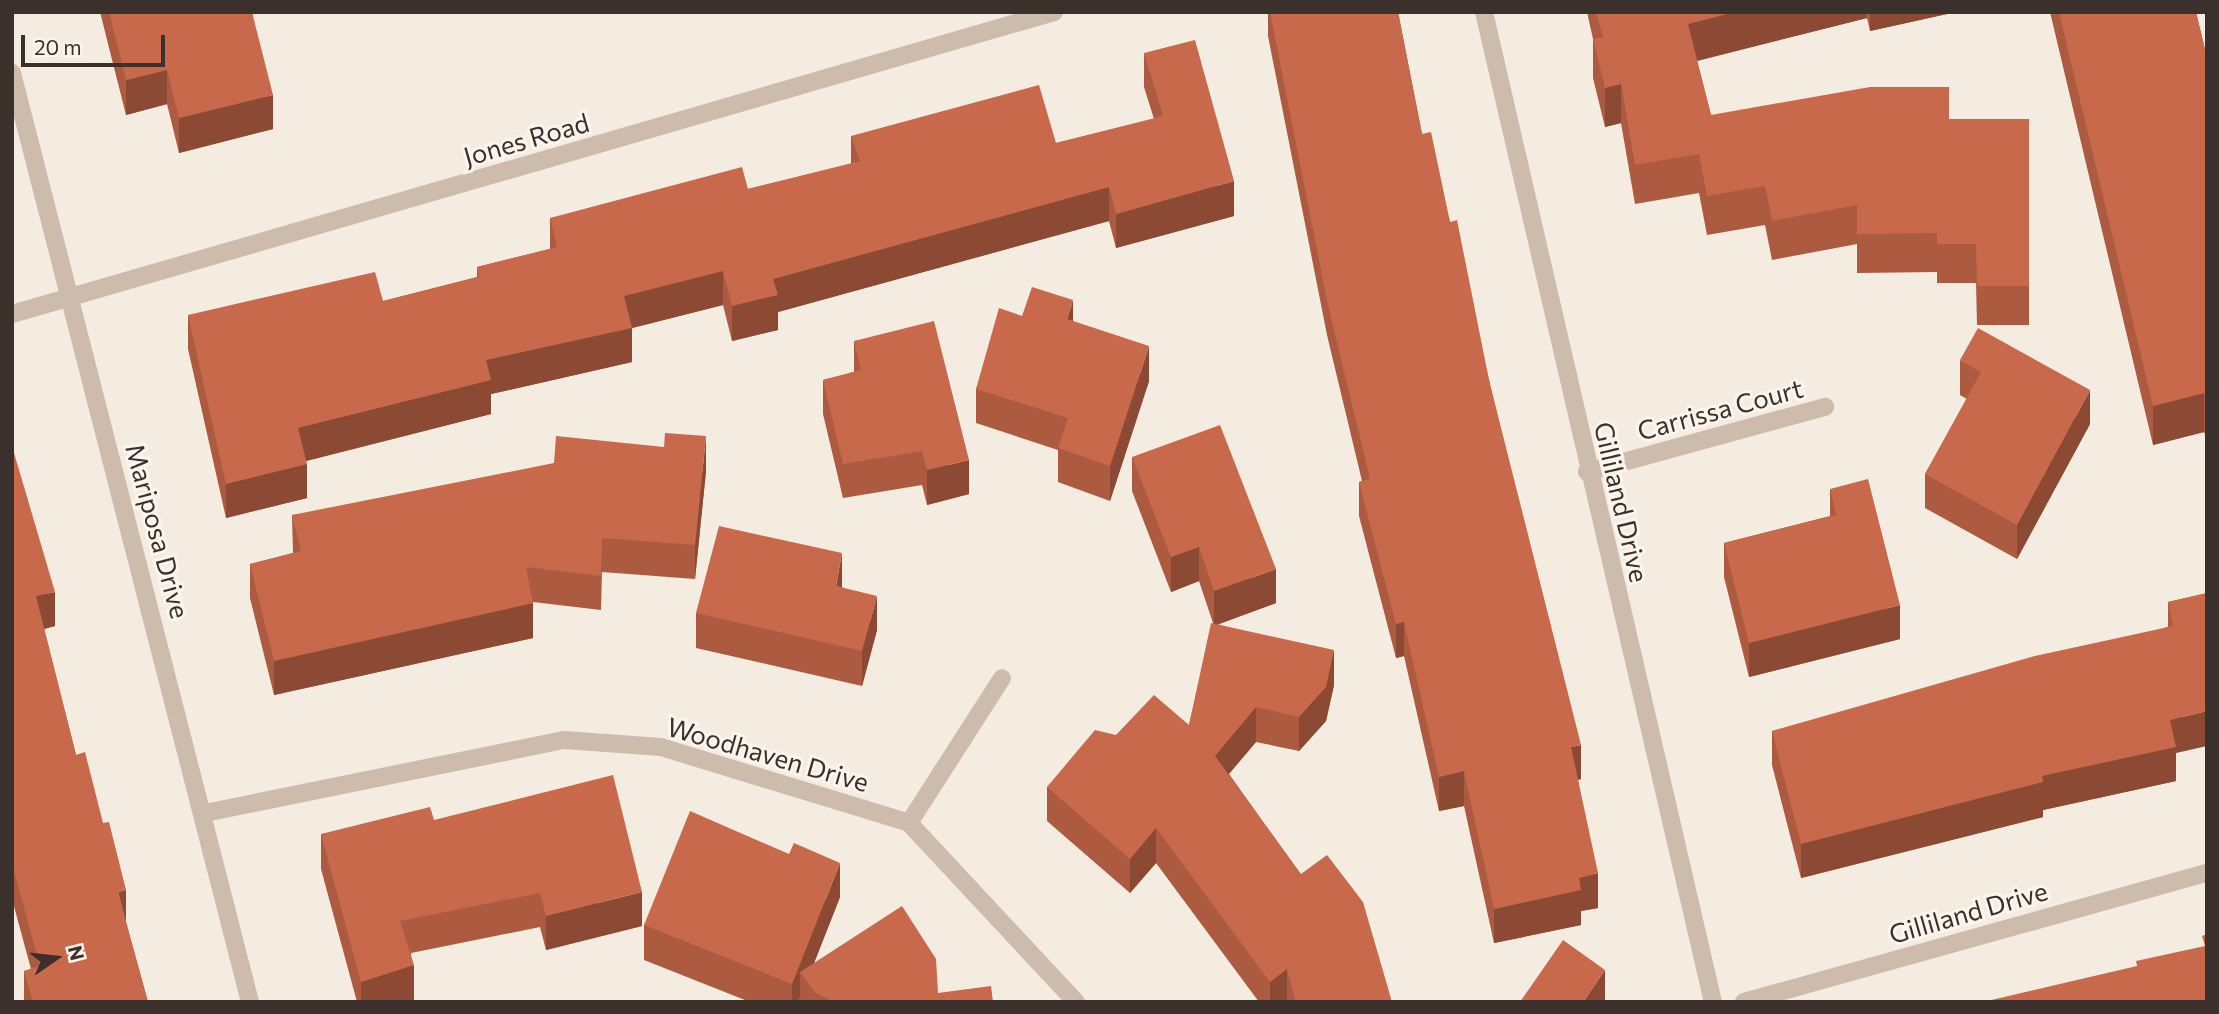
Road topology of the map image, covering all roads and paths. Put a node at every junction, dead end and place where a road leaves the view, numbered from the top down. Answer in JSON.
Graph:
{"nodes":[{"id":1,"x":1054,"y":12,"type":"edge"},
{"id":2,"x":1484,"y":12,"type":"edge"},
{"id":3,"x":1029,"y":15,"type":"edge"},
{"id":4,"x":12,"y":74,"type":"edge"},
{"id":5,"x":70,"y":299,"type":"junction"},
{"id":6,"x":12,"y":314,"type":"edge"},
{"id":7,"x":1825,"y":407,"type":"dead end"},
{"id":8,"x":1587,"y":472,"type":"junction"},
{"id":9,"x":1002,"y":678,"type":"dead end"},
{"id":10,"x":205,"y":813,"type":"junction"},
{"id":11,"x":909,"y":823,"type":"junction"},
{"id":12,"x":2207,"y":873,"type":"edge"},
{"id":13,"x":250,"y":1002,"type":"edge"},
{"id":14,"x":1076,"y":1002,"type":"edge"},
{"id":15,"x":1713,"y":1002,"type":"edge"},
{"id":16,"x":1744,"y":1002,"type":"edge"}],
"edges":[{"from":1,"to":3,"type":"street","name":"Jones Road"},
{"from":2,"to":8,"type":"street","name":"Gilliland Drive"},
{"from":3,"to":5,"type":"street","name":"Jones Road"},
{"from":4,"to":5,"type":"street","name":"Mariposa Drive"},
{"from":5,"to":6,"type":"street","name":"Jones Road"},
{"from":5,"to":10,"type":"street","name":"Mariposa Drive"},
{"from":7,"to":8,"type":"street","name":"Carrissa Court"},
{"from":8,"to":15,"type":"street","name":"Gilliland Drive"},
{"from":9,"to":11,"type":"street"},
{"from":10,"to":11,"type":"street","name":"Woodhaven Drive"},
{"from":10,"to":13,"type":"street","name":"Mariposa Drive"},
{"from":11,"to":14,"type":"street","name":"Woodhaven Drive"},
{"from":12,"to":16,"type":"street","name":"Gilliland Drive"}]}
